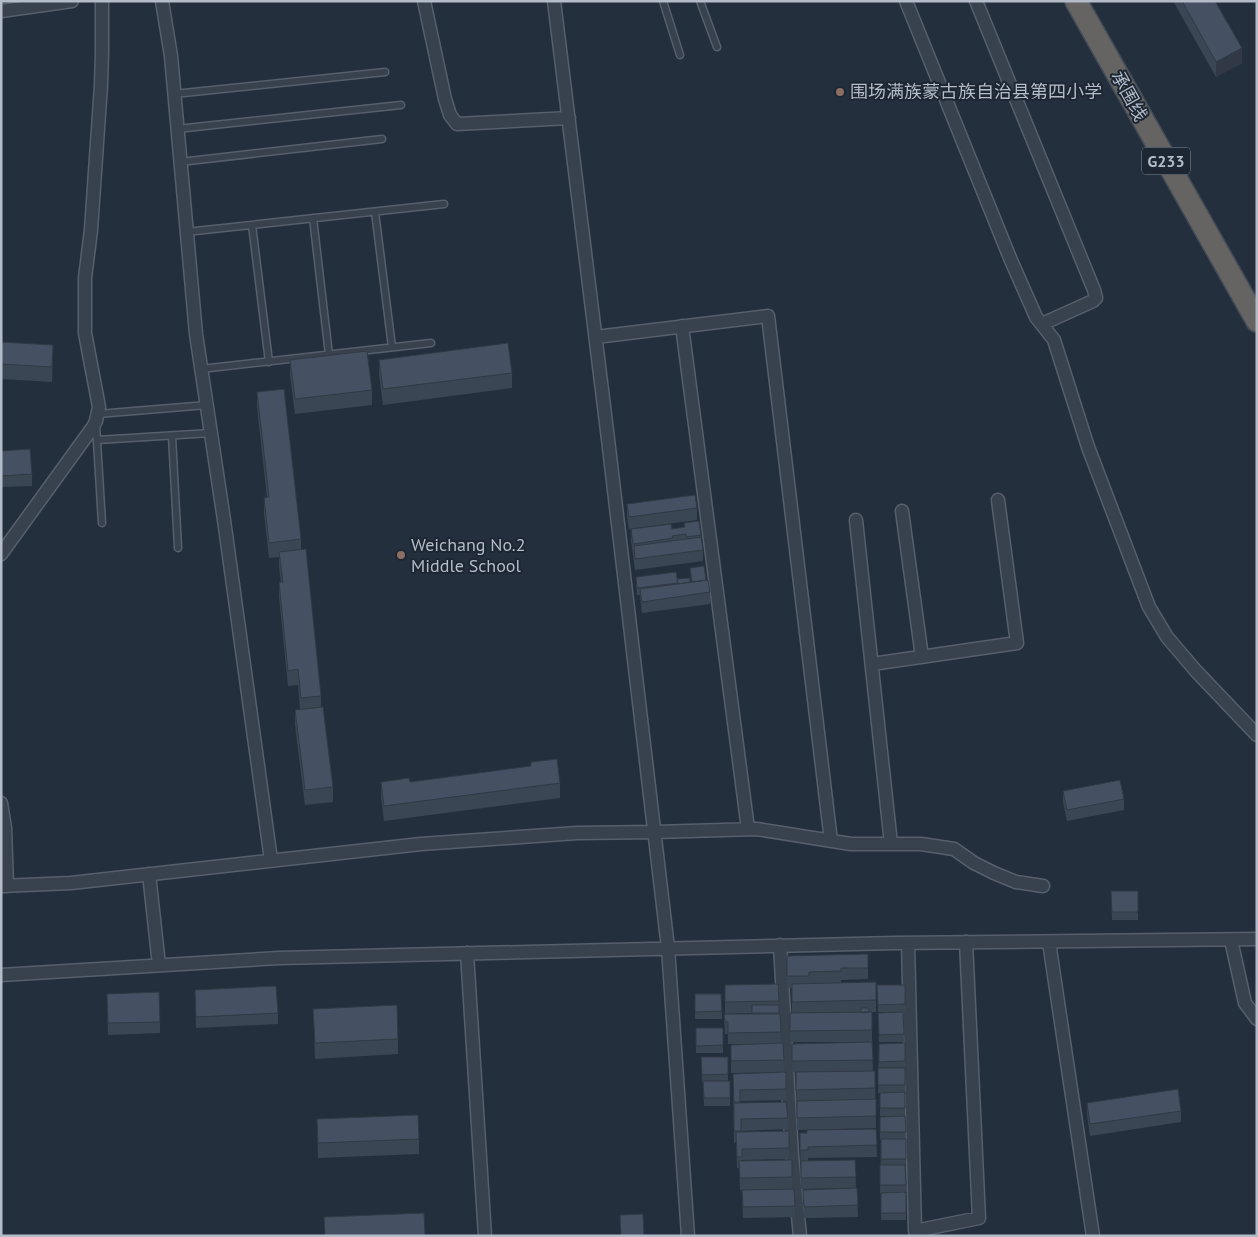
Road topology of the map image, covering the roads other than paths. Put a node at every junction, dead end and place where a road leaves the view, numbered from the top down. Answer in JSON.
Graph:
{"nodes":[{"id":1,"x":72,"y":1,"type":"edge"},
{"id":2,"x":102,"y":1,"type":"edge"},
{"id":3,"x":162,"y":1,"type":"edge"},
{"id":4,"x":424,"y":1,"type":"edge"},
{"id":5,"x":554,"y":1,"type":"edge"},
{"id":6,"x":663,"y":1,"type":"edge"},
{"id":7,"x":700,"y":1,"type":"edge"},
{"id":8,"x":906,"y":1,"type":"edge"},
{"id":9,"x":976,"y":1,"type":"edge"},
{"id":10,"x":1076,"y":1,"type":"edge"},
{"id":11,"x":1,"y":11,"type":"edge"},
{"id":12,"x":717,"y":47,"type":"dead end"},
{"id":13,"x":680,"y":55,"type":"dead end"},
{"id":14,"x":385,"y":72,"type":"dead end"},
{"id":15,"x":174,"y":94,"type":"junction"},
{"id":16,"x":401,"y":105,"type":"dead end"},
{"id":17,"x":569,"y":118,"type":"junction"},
{"id":18,"x":177,"y":129,"type":"junction"},
{"id":19,"x":382,"y":139,"type":"dead end"},
{"id":20,"x":180,"y":162,"type":"junction"},
{"id":21,"x":444,"y":204,"type":"dead end"},
{"id":22,"x":374,"y":212,"type":"junction"},
{"id":23,"x":313,"y":218,"type":"junction"},
{"id":24,"x":252,"y":225,"type":"junction"},
{"id":25,"x":186,"y":232,"type":"junction"},
{"id":26,"x":1257,"y":321,"type":"edge"},
{"id":27,"x":1042,"y":324,"type":"junction"},
{"id":28,"x":682,"y":326,"type":"junction"},
{"id":29,"x":596,"y":337,"type":"junction"},
{"id":30,"x":431,"y":343,"type":"dead end"},
{"id":31,"x":392,"y":347,"type":"junction"},
{"id":32,"x":329,"y":354,"type":"junction"},
{"id":33,"x":269,"y":362,"type":"junction"},
{"id":34,"x":201,"y":369,"type":"junction"},
{"id":35,"x":207,"y":406,"type":"junction"},
{"id":36,"x":97,"y":418,"type":"junction"},
{"id":37,"x":211,"y":434,"type":"junction"},
{"id":38,"x":172,"y":436,"type":"junction"},
{"id":39,"x":97,"y":440,"type":"junction"},
{"id":40,"x":998,"y":500,"type":"dead end"},
{"id":41,"x":902,"y":511,"type":"dead end"},
{"id":42,"x":856,"y":520,"type":"dead end"},
{"id":43,"x":102,"y":524,"type":"dead end"},
{"id":44,"x":178,"y":548,"type":"dead end"},
{"id":45,"x":1,"y":554,"type":"edge"},
{"id":46,"x":922,"y":657,"type":"junction"},
{"id":47,"x":872,"y":664,"type":"junction"},
{"id":48,"x":1257,"y":735,"type":"edge"},
{"id":49,"x":1,"y":803,"type":"edge"},
{"id":50,"x":748,"y":829,"type":"junction"},
{"id":51,"x":655,"y":832,"type":"junction"},
{"id":52,"x":831,"y":840,"type":"junction"},
{"id":53,"x":890,"y":844,"type":"junction"},
{"id":54,"x":271,"y":860,"type":"junction"},
{"id":55,"x":149,"y":874,"type":"junction"},
{"id":56,"x":4,"y":886,"type":"edge"},
{"id":57,"x":1043,"y":886,"type":"dead end"},
{"id":58,"x":1257,"y":939,"type":"edge"},
{"id":59,"x":1231,"y":940,"type":"junction"},
{"id":60,"x":966,"y":942,"type":"junction"},
{"id":61,"x":1050,"y":942,"type":"junction"},
{"id":62,"x":908,"y":943,"type":"junction"},
{"id":63,"x":780,"y":945,"type":"junction"},
{"id":64,"x":668,"y":948,"type":"junction"},
{"id":65,"x":467,"y":953,"type":"junction"},
{"id":66,"x":159,"y":965,"type":"junction"},
{"id":67,"x":1,"y":975,"type":"edge"},
{"id":68,"x":1257,"y":1019,"type":"edge"},
{"id":69,"x":485,"y":1236,"type":"edge"},
{"id":70,"x":688,"y":1236,"type":"edge"},
{"id":71,"x":800,"y":1236,"type":"edge"},
{"id":72,"x":1093,"y":1236,"type":"edge"}],
"edges":[{"from":1,"to":11,"type":"street"},
{"from":2,"to":36,"type":"street"},
{"from":3,"to":15,"type":"street"},
{"from":4,"to":17,"type":"street"},
{"from":5,"to":17,"type":"street"},
{"from":6,"to":13,"type":"lane"},
{"from":7,"to":12,"type":"lane"},
{"from":8,"to":27,"type":"street"},
{"from":9,"to":27,"type":"street"},
{"from":10,"to":26,"type":"highway","name":"承围线","number":"G233"},
{"from":14,"to":15,"type":"lane"},
{"from":15,"to":18,"type":"street"},
{"from":16,"to":18,"type":"lane"},
{"from":17,"to":29,"type":"street"},
{"from":18,"to":20,"type":"street"},
{"from":19,"to":20,"type":"lane"},
{"from":20,"to":25,"type":"street"},
{"from":21,"to":22,"type":"lane"},
{"from":22,"to":23,"type":"lane"},
{"from":22,"to":31,"type":"lane"},
{"from":23,"to":24,"type":"lane"},
{"from":23,"to":32,"type":"lane"},
{"from":24,"to":25,"type":"lane"},
{"from":24,"to":33,"type":"lane"},
{"from":25,"to":34,"type":"street"},
{"from":27,"to":48,"type":"street"},
{"from":28,"to":29,"type":"street"},
{"from":28,"to":50,"type":"street"},
{"from":28,"to":52,"type":"street"},
{"from":29,"to":51,"type":"street"},
{"from":30,"to":31,"type":"lane"},
{"from":31,"to":32,"type":"lane"},
{"from":32,"to":33,"type":"lane"},
{"from":33,"to":34,"type":"lane"},
{"from":34,"to":35,"type":"street"},
{"from":35,"to":36,"type":"lane"},
{"from":35,"to":37,"type":"street"},
{"from":36,"to":39,"type":"lane"},
{"from":36,"to":45,"type":"street"},
{"from":37,"to":38,"type":"lane"},
{"from":37,"to":54,"type":"street"},
{"from":38,"to":39,"type":"lane"},
{"from":38,"to":44,"type":"lane"},
{"from":39,"to":43,"type":"lane"},
{"from":40,"to":46,"type":"street"},
{"from":41,"to":46,"type":"street"},
{"from":42,"to":47,"type":"street"},
{"from":46,"to":47,"type":"street"},
{"from":47,"to":53,"type":"street"},
{"from":49,"to":56,"type":"street"},
{"from":50,"to":51,"type":"street"},
{"from":50,"to":52,"type":"street"},
{"from":51,"to":54,"type":"street"},
{"from":51,"to":64,"type":"street"},
{"from":52,"to":53,"type":"street"},
{"from":53,"to":57,"type":"street"},
{"from":54,"to":55,"type":"street"},
{"from":55,"to":56,"type":"street"},
{"from":55,"to":66,"type":"street"},
{"from":58,"to":59,"type":"street"},
{"from":59,"to":61,"type":"street"},
{"from":59,"to":68,"type":"street"},
{"from":60,"to":61,"type":"street"},
{"from":60,"to":62,"type":"street"},
{"from":60,"to":62,"type":"street"},
{"from":61,"to":72,"type":"street"},
{"from":62,"to":63,"type":"street"},
{"from":63,"to":64,"type":"street"},
{"from":63,"to":71,"type":"street"},
{"from":64,"to":65,"type":"street"},
{"from":64,"to":70,"type":"street"},
{"from":65,"to":66,"type":"street"},
{"from":65,"to":69,"type":"street"},
{"from":66,"to":67,"type":"street"}]}
